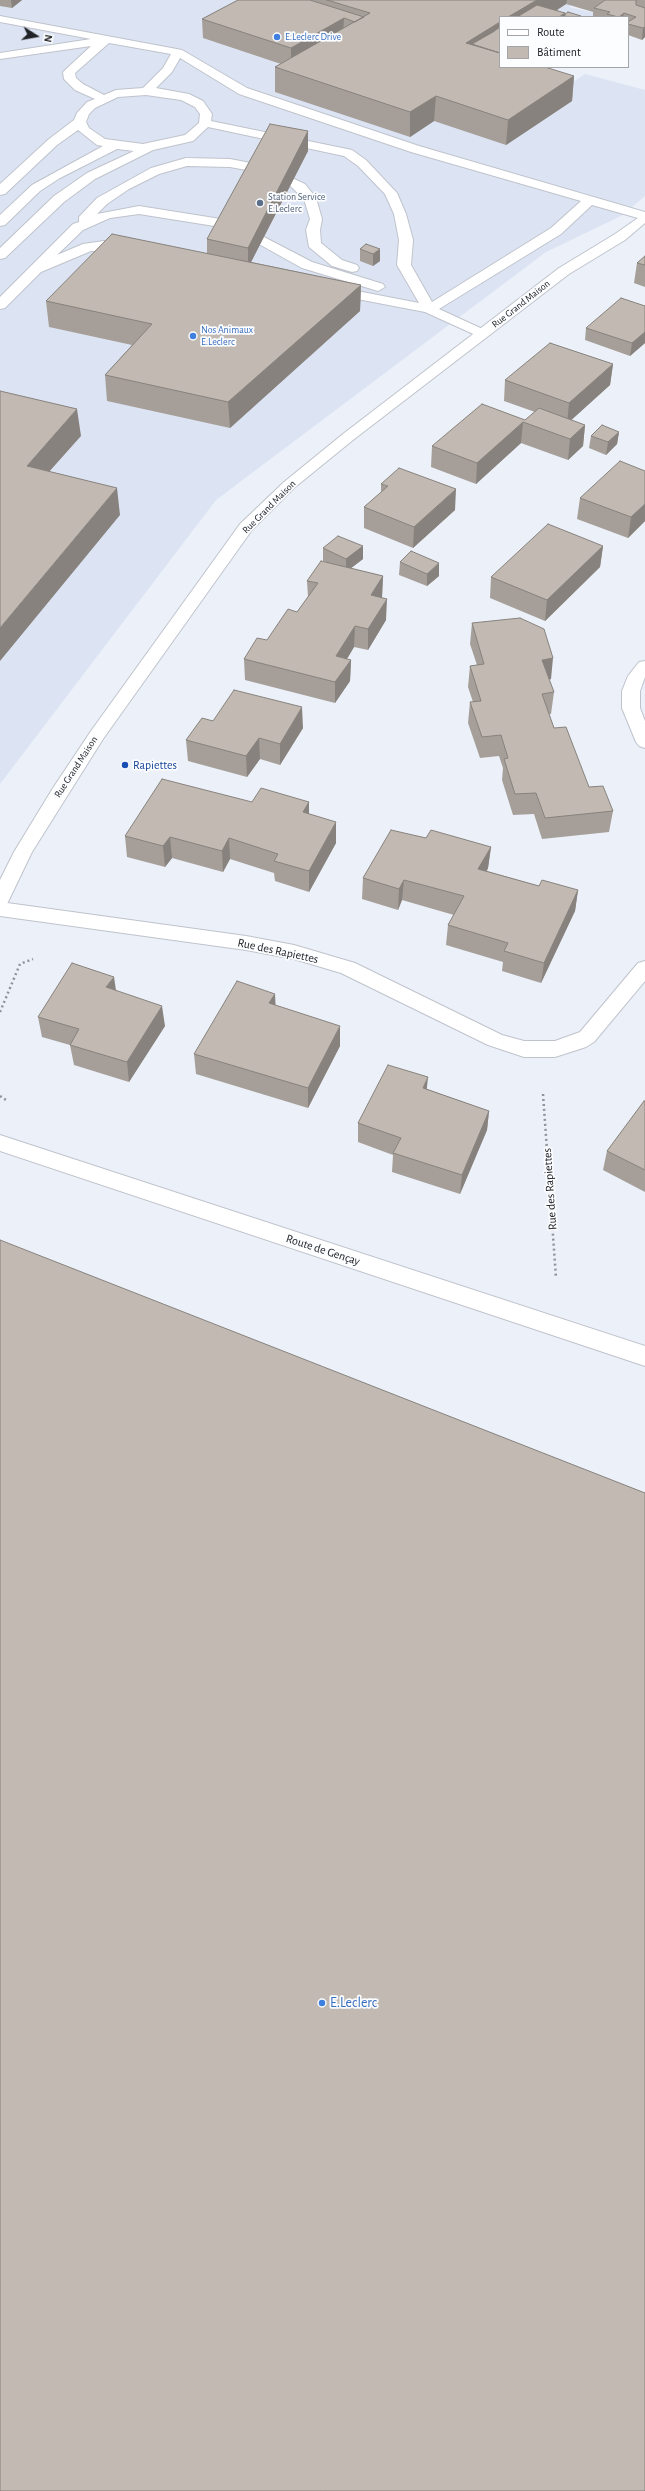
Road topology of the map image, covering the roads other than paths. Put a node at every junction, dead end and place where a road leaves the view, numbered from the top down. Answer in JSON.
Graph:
{"nodes":[{"id":1,"x":0,"y":19,"type":"edge"},
{"id":2,"x":105,"y":40,"type":"junction"},
{"id":3,"x":178,"y":52,"type":"junction"},
{"id":4,"x":0,"y":56,"type":"edge"},
{"id":5,"x":146,"y":91,"type":"junction"},
{"id":6,"x":104,"y":99,"type":"junction"},
{"id":7,"x":80,"y":122,"type":"junction"},
{"id":8,"x":205,"y":123,"type":"junction"},
{"id":9,"x":91,"y":136,"type":"junction"},
{"id":10,"x":114,"y":145,"type":"junction"},
{"id":11,"x":158,"y":146,"type":"junction"},
{"id":12,"x":257,"y":168,"type":"edge"},
{"id":13,"x":24,"y":171,"type":"junction"},
{"id":14,"x":292,"y":182,"type":"edge"},
{"id":15,"x":0,"y":191,"type":"edge"},
{"id":16,"x":590,"y":200,"type":"junction"},
{"id":17,"x":645,"y":216,"type":"edge"},
{"id":18,"x":0,"y":222,"type":"edge"},
{"id":19,"x":227,"y":224,"type":"edge"},
{"id":20,"x":78,"y":227,"type":"junction"},
{"id":21,"x":262,"y":240,"type":"edge"},
{"id":22,"x":138,"y":250,"type":"edge"},
{"id":23,"x":0,"y":255,"type":"edge"},
{"id":24,"x":39,"y":268,"type":"junction"},
{"id":25,"x":314,"y":287,"type":"edge"},
{"id":26,"x":389,"y":290,"type":"junction"},
{"id":27,"x":0,"y":305,"type":"edge"},
{"id":28,"x":429,"y":309,"type":"junction"},
{"id":29,"x":482,"y":334,"type":"junction"},
{"id":30,"x":645,"y":666,"type":"edge"},
{"id":31,"x":645,"y":742,"type":"edge"},
{"id":32,"x":0,"y":899,"type":"edge"},
{"id":33,"x":0,"y":909,"type":"edge"},
{"id":34,"x":645,"y":968,"type":"edge"},
{"id":35,"x":0,"y":1143,"type":"edge"},
{"id":36,"x":645,"y":1356,"type":"edge"}],
"edges":[{"from":1,"to":2,"type":"street"},
{"from":2,"to":3,"type":"street"},
{"from":2,"to":4,"type":"street"},
{"from":2,"to":6,"type":"street"},
{"from":3,"to":5,"type":"street"},
{"from":3,"to":16,"type":"street"},
{"from":5,"to":6,"type":"street"},
{"from":5,"to":8,"type":"street"},
{"from":6,"to":7,"type":"street"},
{"from":7,"to":9,"type":"street"},
{"from":7,"to":13,"type":"street"},
{"from":8,"to":11,"type":"street"},
{"from":8,"to":28,"type":"street"},
{"from":9,"to":10,"type":"street"},
{"from":9,"to":13,"type":"street"},
{"from":10,"to":11,"type":"street"},
{"from":10,"to":18,"type":"street"},
{"from":11,"to":23,"type":"street"},
{"from":12,"to":20,"type":"street"},
{"from":13,"to":15,"type":"street"},
{"from":14,"to":26,"type":"street"},
{"from":16,"to":17,"type":"street"},
{"from":16,"to":28,"type":"street"},
{"from":17,"to":29,"type":"street","name":"Rue Grand Maison"},
{"from":19,"to":20,"type":"street"},
{"from":20,"to":24,"type":"street"},
{"from":21,"to":26,"type":"street"},
{"from":22,"to":24,"type":"street"},
{"from":24,"to":27,"type":"street"},
{"from":25,"to":28,"type":"street"},
{"from":26,"to":28,"type":"street"},
{"from":28,"to":29,"type":"street"},
{"from":29,"to":32,"type":"street","name":"Rue Grand Maison"},
{"from":30,"to":31,"type":"street"},
{"from":33,"to":34,"type":"street","name":"Rue des Rapiettes"},
{"from":35,"to":36,"type":"street","name":"Route de Gençay"}]}
